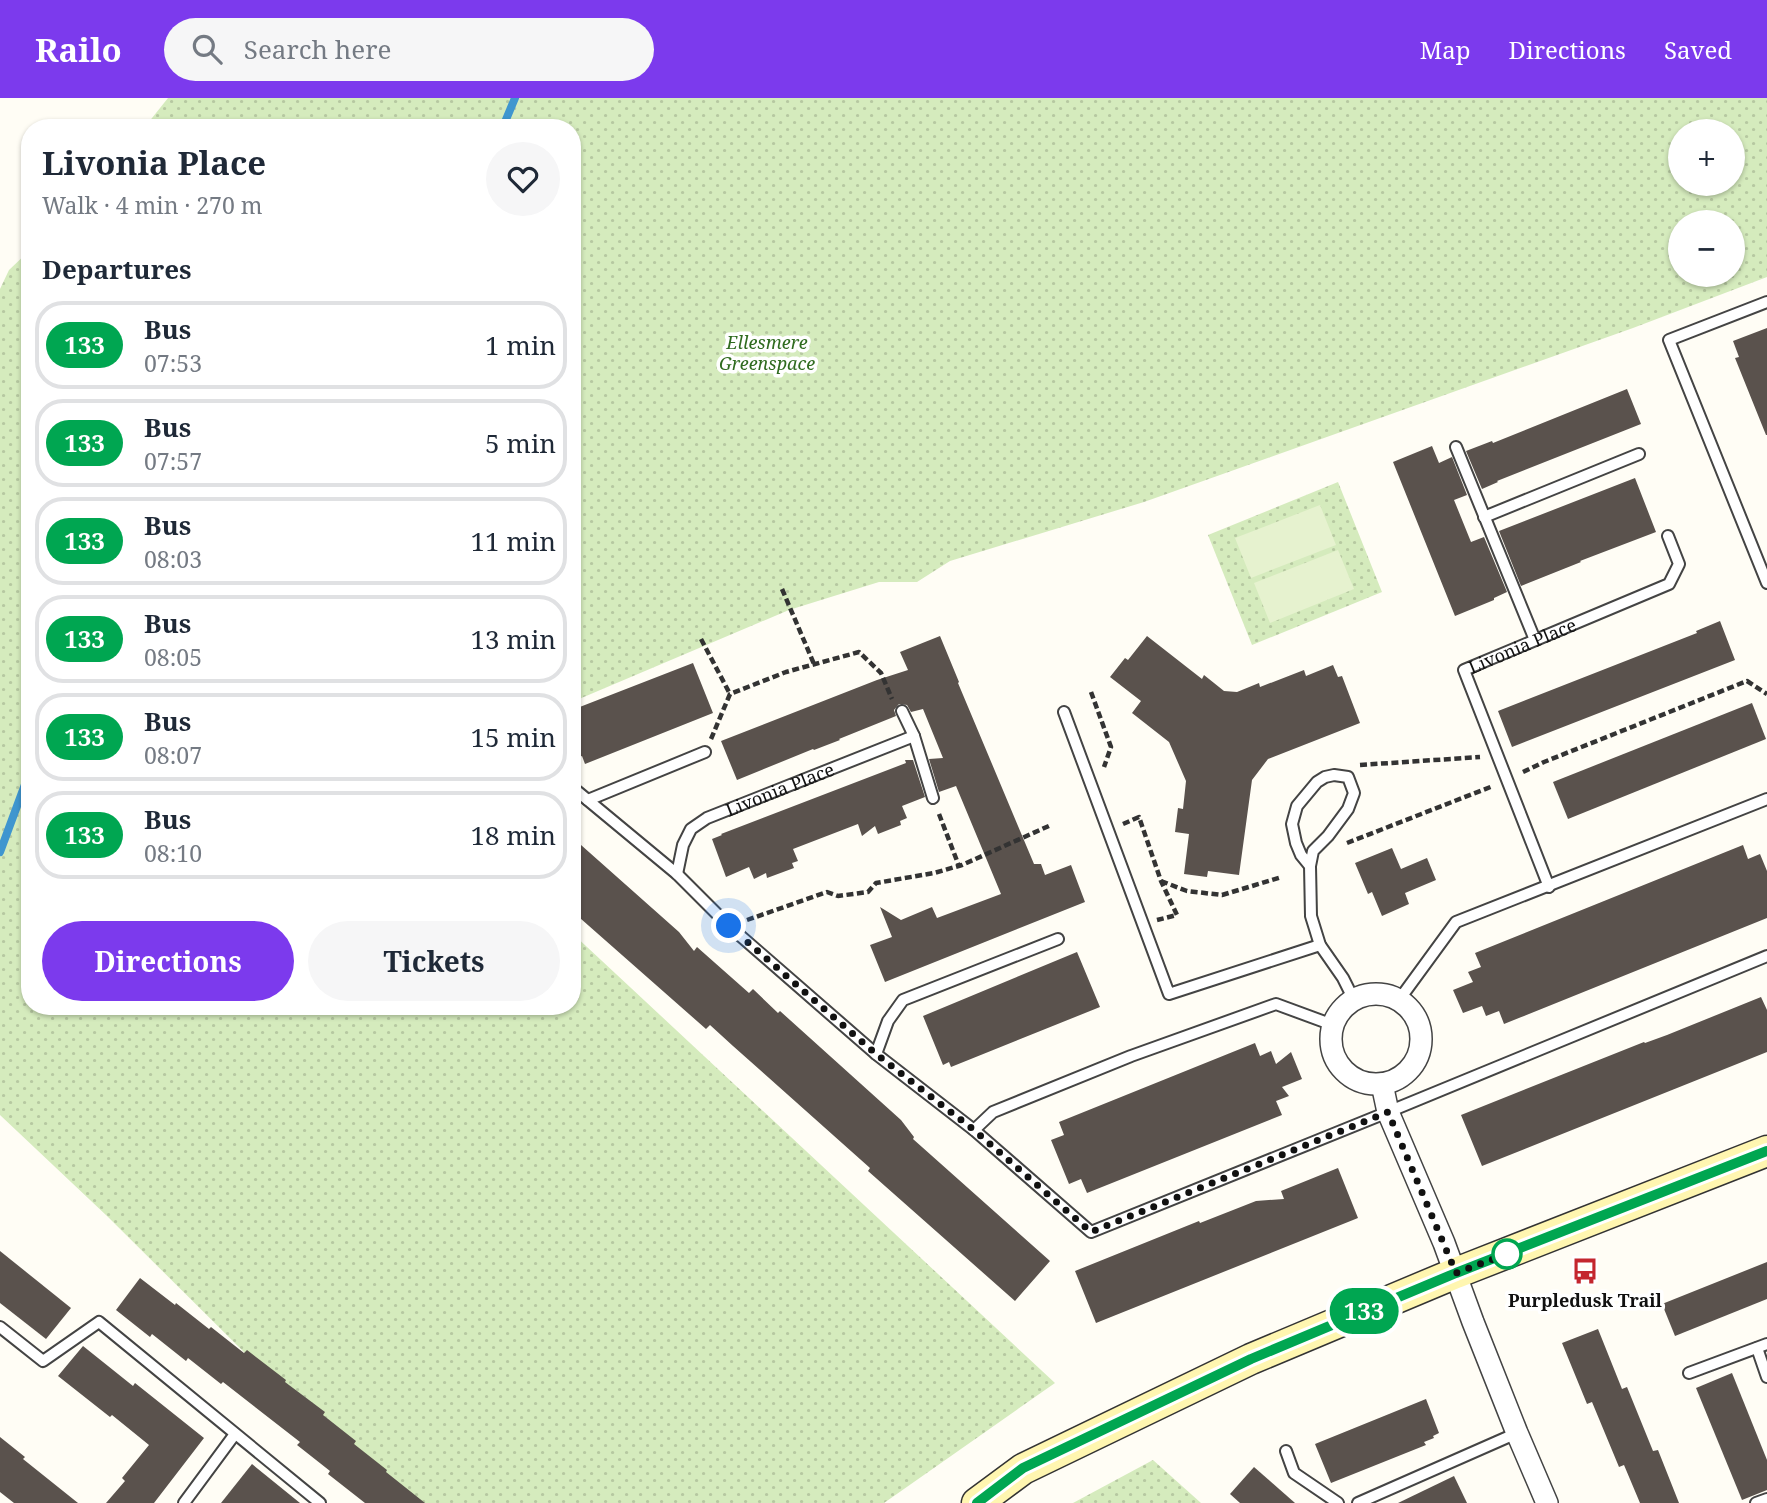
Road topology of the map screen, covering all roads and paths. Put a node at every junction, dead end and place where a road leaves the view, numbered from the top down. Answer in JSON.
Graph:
{"nodes":[{"id":1,"x":1767,"y":302,"type":"edge"},
{"id":2,"x":1456,"y":447,"type":"dead end"},
{"id":3,"x":1639,"y":454,"type":"dead end"},
{"id":4,"x":1484,"y":517,"type":"junction"},
{"id":5,"x":1668,"y":536,"type":"dead end"},
{"id":6,"x":1767,"y":583,"type":"edge"},
{"id":7,"x":782,"y":589,"type":"dead end"},
{"id":8,"x":701,"y":639,"type":"dead end"},
{"id":9,"x":1535,"y":640,"type":"junction"},
{"id":10,"x":814,"y":664,"type":"junction"},
{"id":11,"x":1091,"y":691,"type":"dead end"},
{"id":12,"x":730,"y":694,"type":"junction"},
{"id":13,"x":1767,"y":694,"type":"edge"},
{"id":14,"x":902,"y":712,"type":"joint"},
{"id":15,"x":1064,"y":712,"type":"dead end"},
{"id":16,"x":914,"y":736,"type":"junction"},
{"id":17,"x":705,"y":752,"type":"joint"},
{"id":18,"x":1498,"y":757,"type":"junction"},
{"id":19,"x":1355,"y":765,"type":"dead end"},
{"id":20,"x":1507,"y":780,"type":"junction"},
{"id":21,"x":581,"y":794,"type":"edge"},
{"id":22,"x":1095,"y":795,"type":"junction"},
{"id":23,"x":933,"y":798,"type":"joint"},
{"id":24,"x":1767,"y":799,"type":"edge"},
{"id":25,"x":588,"y":800,"type":"junction"},
{"id":26,"x":1051,"y":825,"type":"dead end"},
{"id":27,"x":1108,"y":830,"type":"junction"},
{"id":28,"x":1347,"y":843,"type":"dead end"},
{"id":29,"x":959,"y":866,"type":"junction"},
{"id":30,"x":1310,"y":866,"type":"junction"},
{"id":31,"x":677,"y":874,"type":"junction"},
{"id":32,"x":1282,"y":877,"type":"dead end"},
{"id":33,"x":1161,"y":881,"type":"junction"},
{"id":34,"x":1549,"y":887,"type":"junction"},
{"id":35,"x":1143,"y":924,"type":"junction"},
{"id":36,"x":729,"y":926,"type":"junction"},
{"id":37,"x":1058,"y":939,"type":"dead end"},
{"id":38,"x":1320,"y":945,"type":"junction"},
{"id":39,"x":1767,"y":956,"type":"edge"},
{"id":40,"x":1354,"y":1000,"type":"junction"},
{"id":41,"x":1399,"y":1000,"type":"junction"},
{"id":42,"x":1333,"y":1025,"type":"junction"},
{"id":43,"x":876,"y":1054,"type":"junction"},
{"id":44,"x":1382,"y":1084,"type":"junction"},
{"id":45,"x":1388,"y":1112,"type":"junction"},
{"id":46,"x":974,"y":1130,"type":"junction"},
{"id":47,"x":1767,"y":1151,"type":"edge"},
{"id":48,"x":1456,"y":1273,"type":"junction"},
{"id":49,"x":0,"y":1327,"type":"edge"},
{"id":50,"x":1762,"y":1346,"type":"edge"},
{"id":51,"x":1689,"y":1373,"type":"dead end"},
{"id":52,"x":1767,"y":1377,"type":"edge"},
{"id":53,"x":1517,"y":1433,"type":"junction"},
{"id":54,"x":235,"y":1434,"type":"junction"},
{"id":55,"x":1286,"y":1451,"type":"dead end"},
{"id":56,"x":1767,"y":1499,"type":"edge"},
{"id":57,"x":184,"y":1503,"type":"edge"},
{"id":58,"x":320,"y":1503,"type":"edge"},
{"id":59,"x":977,"y":1503,"type":"edge"},
{"id":60,"x":1338,"y":1503,"type":"edge"},
{"id":61,"x":1358,"y":1503,"type":"edge"},
{"id":62,"x":1547,"y":1503,"type":"edge"},
{"id":63,"x":1756,"y":1503,"type":"edge"}],
"edges":[{"from":1,"to":6,"type":"lane"},
{"from":2,"to":4,"type":"lane"},
{"from":3,"to":4,"type":"lane"},
{"from":4,"to":9,"type":"lane"},
{"from":5,"to":9,"type":"lane","name":"Livonia Place"},
{"from":7,"to":10,"type":"path"},
{"from":8,"to":12,"type":"path"},
{"from":9,"to":18,"type":"lane","name":"Livonia Place"},
{"from":10,"to":12,"type":"path"},
{"from":10,"to":14,"type":"path"},
{"from":11,"to":22,"type":"path"},
{"from":12,"to":17,"type":"path"},
{"from":13,"to":20,"type":"path"},
{"from":14,"to":16,"type":"lane"},
{"from":15,"to":22,"type":"lane"},
{"from":16,"to":23,"type":"lane"},
{"from":16,"to":31,"type":"lane","name":"Livonia Place"},
{"from":17,"to":25,"type":"lane"},
{"from":18,"to":19,"type":"path"},
{"from":18,"to":20,"type":"lane","name":"Livonia Place"},
{"from":20,"to":28,"type":"path"},
{"from":20,"to":34,"type":"lane","name":"Livonia Place"},
{"from":21,"to":25,"type":"lane"},
{"from":22,"to":27,"type":"lane"},
{"from":23,"to":29,"type":"path"},
{"from":24,"to":34,"type":"lane"},
{"from":25,"to":31,"type":"lane"},
{"from":26,"to":29,"type":"path"},
{"from":27,"to":33,"type":"path"},
{"from":27,"to":35,"type":"lane"},
{"from":29,"to":36,"type":"path"},
{"from":30,"to":30,"type":"lane"},
{"from":30,"to":38,"type":"lane"},
{"from":31,"to":36,"type":"lane"},
{"from":32,"to":33,"type":"path"},
{"from":33,"to":35,"type":"path"},
{"from":34,"to":41,"type":"lane"},
{"from":35,"to":38,"type":"lane"},
{"from":36,"to":43,"type":"lane"},
{"from":37,"to":43,"type":"lane"},
{"from":38,"to":40,"type":"lane"},
{"from":39,"to":45,"type":"lane"},
{"from":40,"to":41,"type":"street"},
{"from":40,"to":42,"type":"street"},
{"from":41,"to":44,"type":"street"},
{"from":42,"to":44,"type":"street"},
{"from":42,"to":46,"type":"lane"},
{"from":43,"to":46,"type":"lane"},
{"from":44,"to":45,"type":"street"},
{"from":45,"to":46,"type":"lane"},
{"from":45,"to":48,"type":"street"},
{"from":47,"to":48,"type":"main road"},
{"from":48,"to":53,"type":"street"},
{"from":48,"to":59,"type":"main road"},
{"from":49,"to":54,"type":"lane"},
{"from":50,"to":51,"type":"lane"},
{"from":50,"to":52,"type":"lane"},
{"from":53,"to":61,"type":"lane"},
{"from":53,"to":62,"type":"street"},
{"from":54,"to":57,"type":"lane"},
{"from":54,"to":58,"type":"lane"},
{"from":55,"to":60,"type":"lane"},
{"from":56,"to":63,"type":"lane"}]}
